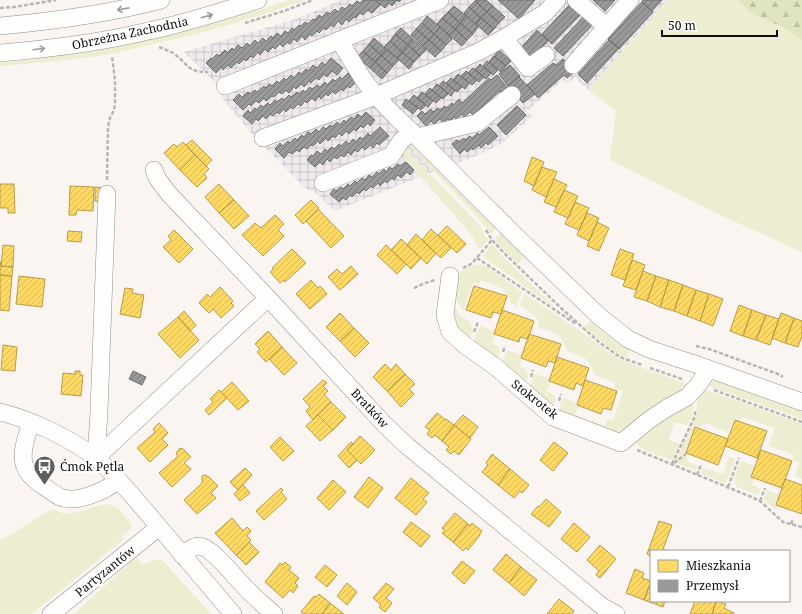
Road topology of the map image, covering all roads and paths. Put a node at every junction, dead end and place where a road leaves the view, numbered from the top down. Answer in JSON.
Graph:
{"nodes":[{"id":1,"x":56,"y":0,"type":"edge"},
{"id":2,"x":161,"y":0,"type":"edge"},
{"id":3,"x":258,"y":0,"type":"edge"},
{"id":4,"x":440,"y":0,"type":"edge"},
{"id":5,"x":556,"y":0,"type":"edge"},
{"id":6,"x":630,"y":0,"type":"edge"},
{"id":7,"x":579,"y":1,"type":"edge"},
{"id":8,"x":0,"y":8,"type":"edge"},
{"id":9,"x":0,"y":26,"type":"edge"},
{"id":10,"x":606,"y":26,"type":"junction"},
{"id":11,"x":504,"y":38,"type":"junction"},
{"id":12,"x":339,"y":40,"type":"junction"},
{"id":13,"x":159,"y":47,"type":"dead end"},
{"id":14,"x":0,"y":53,"type":"edge"},
{"id":15,"x":546,"y":55,"type":"dead end"},
{"id":16,"x":112,"y":56,"type":"dead end"},
{"id":17,"x":573,"y":65,"type":"dead end"},
{"id":18,"x":208,"y":72,"type":"dead end"},
{"id":19,"x":225,"y":86,"type":"dead end"},
{"id":20,"x":512,"y":95,"type":"dead end"},
{"id":21,"x":376,"y":96,"type":"junction"},
{"id":22,"x":414,"y":134,"type":"junction"},
{"id":23,"x":263,"y":138,"type":"dead end"},
{"id":24,"x":154,"y":170,"type":"dead end"},
{"id":25,"x":323,"y":183,"type":"dead end"},
{"id":26,"x":107,"y":194,"type":"joint"},
{"id":27,"x":492,"y":240,"type":"dead end"},
{"id":28,"x":450,"y":276,"type":"joint"},
{"id":29,"x":414,"y":288,"type":"dead end"},
{"id":30,"x":268,"y":298,"type":"junction"},
{"id":31,"x":478,"y":322,"type":"dead end"},
{"id":32,"x":476,"y":327,"type":"dead end"},
{"id":33,"x":583,"y":329,"type":"dead end"},
{"id":34,"x":505,"y":346,"type":"dead end"},
{"id":35,"x":694,"y":346,"type":"dead end"},
{"id":36,"x":503,"y":351,"type":"dead end"},
{"id":37,"x":709,"y":369,"type":"junction"},
{"id":38,"x":533,"y":370,"type":"dead end"},
{"id":39,"x":531,"y":376,"type":"dead end"},
{"id":40,"x":786,"y":379,"type":"dead end"},
{"id":41,"x":711,"y":389,"type":"dead end"},
{"id":42,"x":561,"y":394,"type":"dead end"},
{"id":43,"x":559,"y":400,"type":"dead end"},
{"id":44,"x":802,"y":402,"type":"edge"},
{"id":45,"x":695,"y":409,"type":"dead end"},
{"id":46,"x":0,"y":412,"type":"edge"},
{"id":47,"x":31,"y":422,"type":"junction"},
{"id":48,"x":802,"y":422,"type":"edge"},
{"id":49,"x":621,"y":443,"type":"junction"},
{"id":50,"x":686,"y":454,"type":"dead end"},
{"id":51,"x":96,"y":458,"type":"junction"},
{"id":52,"x":739,"y":458,"type":"dead end"},
{"id":53,"x":672,"y":464,"type":"junction"},
{"id":54,"x":701,"y":465,"type":"dead end"},
{"id":55,"x":697,"y":475,"type":"junction"},
{"id":56,"x":118,"y":480,"type":"junction"},
{"id":57,"x":728,"y":487,"type":"junction"},
{"id":58,"x":765,"y":488,"type":"dead end"},
{"id":59,"x":760,"y":501,"type":"junction"},
{"id":60,"x":793,"y":519,"type":"dead end"},
{"id":61,"x":791,"y":524,"type":"junction"},
{"id":62,"x":158,"y":527,"type":"junction"},
{"id":63,"x":802,"y":527,"type":"edge"},
{"id":64,"x":183,"y":556,"type":"junction"},
{"id":65,"x":51,"y":614,"type":"edge"},
{"id":66,"x":234,"y":614,"type":"edge"},
{"id":67,"x":274,"y":614,"type":"edge"},
{"id":68,"x":616,"y":614,"type":"edge"}],
"edges":[{"from":1,"to":8,"type":"path"},
{"from":2,"to":9,"type":"street","name":"Obrzeżna Zachodnia","one_way":true},
{"from":14,"to":3,"type":"street","name":"Obrzeżna Zachodnia","one_way":true},
{"from":4,"to":12,"type":"street"},
{"from":5,"to":11,"type":"street"},
{"from":6,"to":10,"type":"street"},
{"from":7,"to":10,"type":"street"},
{"from":10,"to":17,"type":"street"},
{"from":11,"to":15,"type":"street"},
{"from":11,"to":21,"type":"street"},
{"from":12,"to":19,"type":"street"},
{"from":12,"to":21,"type":"street"},
{"from":13,"to":18,"type":"path"},
{"from":16,"to":26,"type":"path"},
{"from":20,"to":22,"type":"street"},
{"from":21,"to":22,"type":"street"},
{"from":21,"to":23,"type":"street"},
{"from":22,"to":25,"type":"street"},
{"from":22,"to":37,"type":"street"},
{"from":24,"to":30,"type":"street","name":"Bratków"},
{"from":26,"to":51,"type":"street"},
{"from":27,"to":33,"type":"path"},
{"from":28,"to":29,"type":"path"},
{"from":28,"to":49,"type":"street","name":"Stokrotek"},
{"from":30,"to":51,"type":"street"},
{"from":30,"to":68,"type":"street","name":"Bratków"},
{"from":31,"to":32,"type":"path"},
{"from":34,"to":36,"type":"path"},
{"from":35,"to":40,"type":"path"},
{"from":37,"to":44,"type":"street"},
{"from":37,"to":49,"type":"street"},
{"from":38,"to":39,"type":"path"},
{"from":41,"to":48,"type":"path"},
{"from":42,"to":43,"type":"path"},
{"from":45,"to":53,"type":"path"},
{"from":46,"to":47,"type":"street"},
{"from":47,"to":51,"type":"street"},
{"from":47,"to":56,"type":"street"},
{"from":49,"to":53,"type":"path"},
{"from":50,"to":53,"type":"path"},
{"from":51,"to":56,"type":"street"},
{"from":52,"to":57,"type":"path"},
{"from":53,"to":55,"type":"path"},
{"from":54,"to":55,"type":"path"},
{"from":55,"to":57,"type":"path"},
{"from":56,"to":62,"type":"street"},
{"from":57,"to":59,"type":"path"},
{"from":58,"to":59,"type":"path"},
{"from":59,"to":61,"type":"path"},
{"from":60,"to":61,"type":"path"},
{"from":61,"to":63,"type":"path"},
{"from":62,"to":64,"type":"street"},
{"from":62,"to":65,"type":"street","name":"Partyzantów"},
{"from":64,"to":66,"type":"street"},
{"from":64,"to":67,"type":"street"}]}
